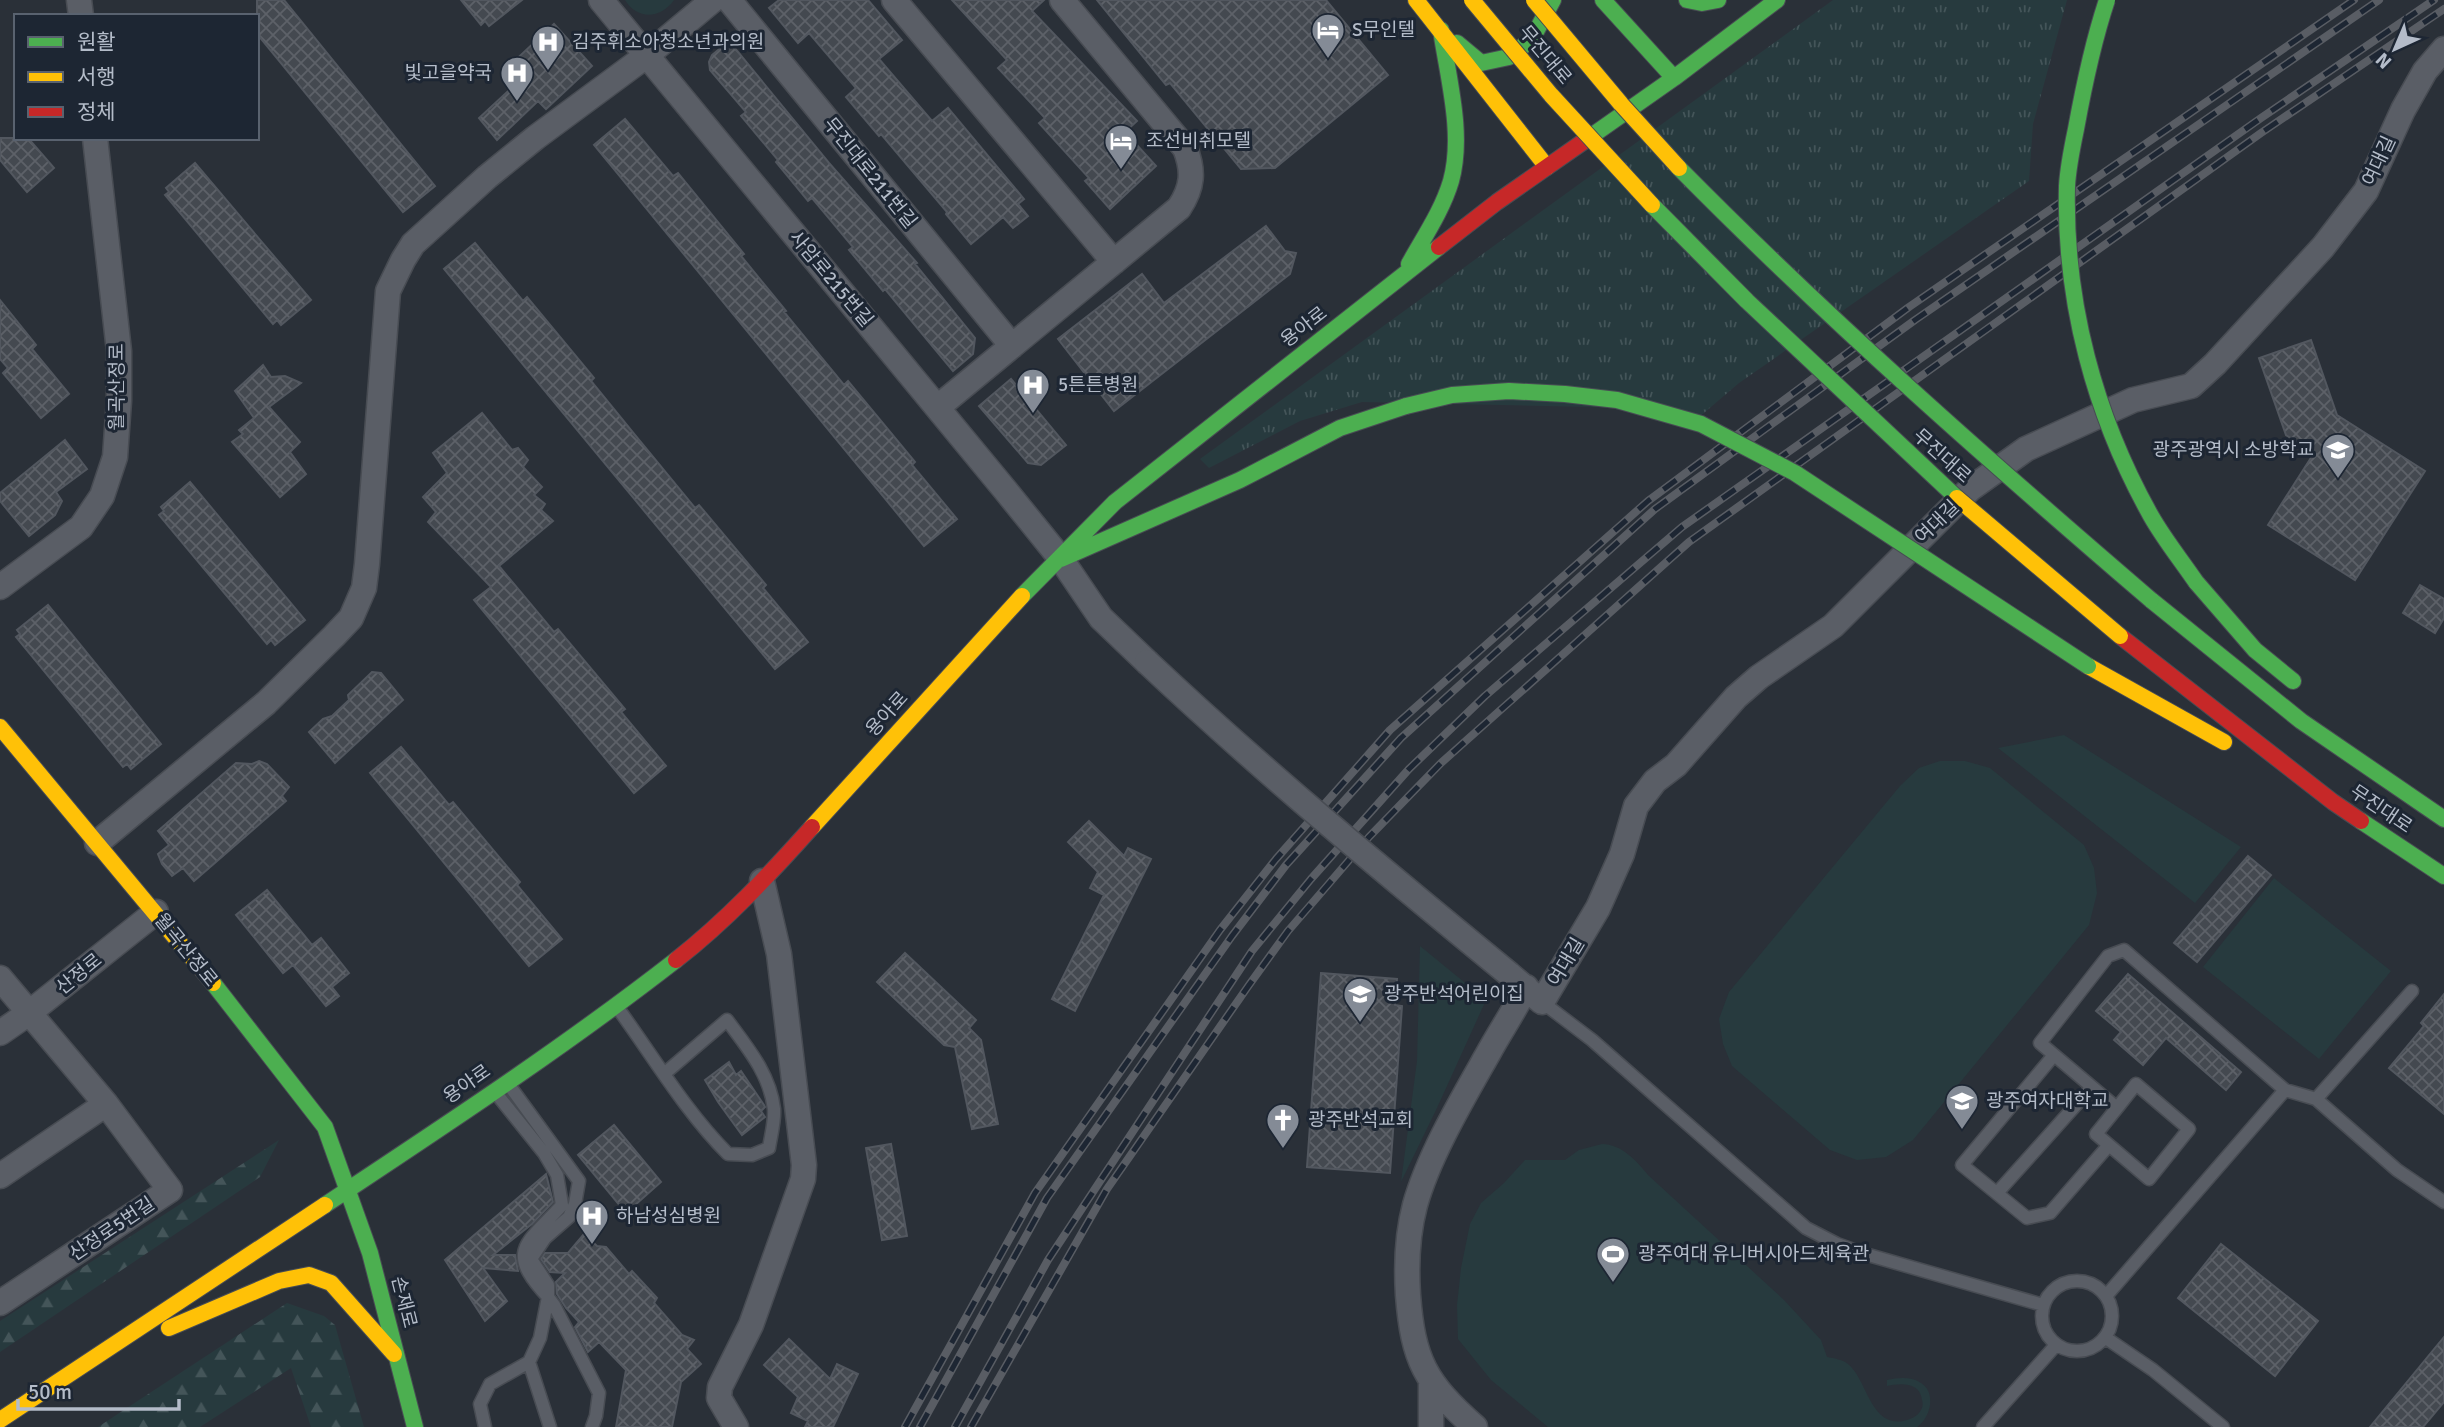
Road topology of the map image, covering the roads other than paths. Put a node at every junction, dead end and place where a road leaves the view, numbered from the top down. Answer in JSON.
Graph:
{"nodes":[{"id":1,"x":601,"y":0,"type":"edge"},
{"id":2,"x":713,"y":0,"type":"edge"},
{"id":3,"x":729,"y":0,"type":"edge"},
{"id":4,"x":894,"y":0,"type":"edge"},
{"id":5,"x":1062,"y":0,"type":"edge"},
{"id":6,"x":1416,"y":0,"type":"edge"},
{"id":7,"x":1472,"y":0,"type":"edge"},
{"id":8,"x":1534,"y":0,"type":"edge"},
{"id":9,"x":1553,"y":0,"type":"edge"},
{"id":10,"x":1603,"y":0,"type":"edge"},
{"id":11,"x":1687,"y":0,"type":"edge"},
{"id":12,"x":1718,"y":0,"type":"edge"},
{"id":13,"x":1777,"y":0,"type":"edge"},
{"id":14,"x":2106,"y":0,"type":"edge"},
{"id":15,"x":1441,"y":30,"type":"junction"},
{"id":16,"x":2444,"y":49,"type":"edge"},
{"id":17,"x":646,"y":56,"type":"junction"},
{"id":18,"x":1674,"y":78,"type":"junction"},
{"id":19,"x":95,"y":140,"type":"edge"},
{"id":20,"x":1547,"y":167,"type":"junction"},
{"id":21,"x":1114,"y":262,"type":"junction"},
{"id":22,"x":1401,"y":278,"type":"junction"},
{"id":23,"x":1012,"y":346,"type":"junction"},
{"id":24,"x":938,"y":407,"type":"junction"},
{"id":25,"x":1061,"y":559,"type":"junction"},
{"id":26,"x":0,"y":587,"type":"edge"},
{"id":27,"x":2306,"y":692,"type":"dead end"},
{"id":28,"x":0,"y":727,"type":"edge"},
{"id":29,"x":2386,"y":759,"type":"dead end"},
{"id":30,"x":2333,"y":802,"type":"junction"},
{"id":31,"x":2444,"y":810,"type":"edge"},
{"id":32,"x":2444,"y":819,"type":"edge"},
{"id":33,"x":97,"y":843,"type":"junction"},
{"id":34,"x":2444,"y":876,"type":"edge"},
{"id":35,"x":762,"y":881,"type":"junction"},
{"id":36,"x":156,"y":912,"type":"junction"},
{"id":37,"x":0,"y":978,"type":"edge"},
{"id":38,"x":1526,"y":988,"type":"junction"},
{"id":39,"x":2412,"y":991,"type":"dead end"},
{"id":40,"x":617,"y":1006,"type":"junction"},
{"id":41,"x":29,"y":1013,"type":"junction"},
{"id":42,"x":0,"y":1033,"type":"edge"},
{"id":43,"x":2054,"y":1055,"type":"junction"},
{"id":44,"x":664,"y":1074,"type":"junction"},
{"id":45,"x":501,"y":1087,"type":"junction"},
{"id":46,"x":2092,"y":1087,"type":"junction"},
{"id":47,"x":2284,"y":1090,"type":"junction"},
{"id":48,"x":2316,"y":1099,"type":"junction"},
{"id":49,"x":106,"y":1104,"type":"junction"},
{"id":50,"x":2117,"y":1108,"type":"junction"},
{"id":51,"x":2109,"y":1145,"type":"junction"},
{"id":52,"x":0,"y":1176,"type":"edge"},
{"id":53,"x":349,"y":1189,"type":"junction"},
{"id":54,"x":1997,"y":1193,"type":"junction"},
{"id":55,"x":2444,"y":1202,"type":"edge"},
{"id":56,"x":545,"y":1290,"type":"junction"},
{"id":57,"x":2106,"y":1296,"type":"junction"},
{"id":58,"x":0,"y":1303,"type":"edge"},
{"id":59,"x":2043,"y":1305,"type":"junction"},
{"id":60,"x":2106,"y":1338,"type":"junction"},
{"id":61,"x":2056,"y":1345,"type":"junction"},
{"id":62,"x":397,"y":1358,"type":"junction"},
{"id":63,"x":96,"y":1359,"type":"junction"},
{"id":64,"x":529,"y":1362,"type":"junction"},
{"id":65,"x":1431,"y":1382,"type":"junction"},
{"id":66,"x":0,"y":1419,"type":"edge"},
{"id":67,"x":415,"y":1427,"type":"edge"},
{"id":68,"x":485,"y":1427,"type":"edge"},
{"id":69,"x":550,"y":1427,"type":"edge"},
{"id":70,"x":592,"y":1427,"type":"edge"},
{"id":71,"x":736,"y":1427,"type":"edge"},
{"id":72,"x":1431,"y":1427,"type":"edge"},
{"id":73,"x":1475,"y":1427,"type":"edge"},
{"id":74,"x":1983,"y":1427,"type":"edge"},
{"id":75,"x":2223,"y":1427,"type":"edge"}],
"edges":[{"from":1,"to":17,"type":"street","name":"사암로215번길"},
{"from":2,"to":17,"type":"street"},
{"from":3,"to":23,"type":"street","name":"무진대로211번길"},
{"from":4,"to":21,"type":"street"},
{"from":5,"to":21,"type":"street"},
{"from":6,"to":15,"type":"main road"},
{"from":7,"to":30,"type":"main road","name":"무진대로","bridge":true},
{"from":8,"to":32,"type":"main road","name":"무진대로","bridge":true},
{"from":9,"to":15,"type":"main road"},
{"from":10,"to":18,"type":"main road"},
{"from":11,"to":12,"type":"main road"},
{"from":13,"to":18,"type":"main road","name":"용아로"},
{"from":14,"to":27,"type":"main road","bridge":true},
{"from":15,"to":20,"type":"main road"},
{"from":15,"to":22,"type":"main road"},
{"from":16,"to":38,"type":"street","name":"여대길"},
{"from":17,"to":24,"type":"street","name":"사암로215번길"},
{"from":17,"to":33,"type":"street"},
{"from":18,"to":20,"type":"main road","name":"용아로"},
{"from":19,"to":26,"type":"street","name":"월곡산정로"},
{"from":20,"to":22,"type":"main road","name":"용아로"},
{"from":21,"to":23,"type":"street"},
{"from":22,"to":25,"type":"main road","name":"용아로"},
{"from":23,"to":24,"type":"street"},
{"from":24,"to":25,"type":"street","name":"사암로215번길"},
{"from":25,"to":30,"type":"main road","bridge":true},
{"from":25,"to":35,"type":"main road","name":"용아로"},
{"from":25,"to":38,"type":"street","name":"사암로215번길","bridge":true},
{"from":28,"to":33,"type":"main road","name":"월곡산정로"},
{"from":29,"to":31,"type":"main road"},
{"from":30,"to":34,"type":"main road","name":"무진대로"},
{"from":33,"to":36,"type":"main road","name":"월곡산정로"},
{"from":35,"to":40,"type":"main road","name":"용아로"},
{"from":35,"to":71,"type":"street"},
{"from":36,"to":41,"type":"street","name":"산정로"},
{"from":36,"to":53,"type":"main road","name":"월곡산정로"},
{"from":37,"to":41,"type":"street","name":"산정로5번길"},
{"from":38,"to":59,"type":"lane"},
{"from":38,"to":65,"type":"street","name":"여대길"},
{"from":39,"to":48,"type":"lane"},
{"from":40,"to":44,"type":"lane"},
{"from":40,"to":45,"type":"main road","name":"용아로"},
{"from":41,"to":42,"type":"street","name":"산정로"},
{"from":41,"to":49,"type":"street","name":"산정로5번길"},
{"from":43,"to":46,"type":"lane"},
{"from":43,"to":47,"type":"lane"},
{"from":43,"to":54,"type":"lane"},
{"from":44,"to":44,"type":"lane"},
{"from":45,"to":53,"type":"main road","name":"용아로"},
{"from":45,"to":56,"type":"lane"},
{"from":45,"to":56,"type":"lane"},
{"from":46,"to":50,"type":"lane"},
{"from":46,"to":54,"type":"lane"},
{"from":47,"to":48,"type":"lane"},
{"from":47,"to":57,"type":"lane"},
{"from":48,"to":55,"type":"lane"},
{"from":49,"to":52,"type":"street"},
{"from":49,"to":58,"type":"street","name":"산정로5번길"},
{"from":50,"to":51,"type":"lane"},
{"from":50,"to":51,"type":"lane"},
{"from":51,"to":54,"type":"lane"},
{"from":53,"to":62,"type":"main road","name":"손재로"},
{"from":53,"to":63,"type":"main road","name":"용아로"},
{"from":56,"to":64,"type":"lane"},
{"from":56,"to":70,"type":"lane"},
{"from":57,"to":59,"type":"lane"},
{"from":57,"to":60,"type":"lane"},
{"from":59,"to":61,"type":"lane"},
{"from":60,"to":61,"type":"lane"},
{"from":60,"to":75,"type":"lane"},
{"from":61,"to":74,"type":"lane"},
{"from":62,"to":63,"type":"main road"},
{"from":62,"to":67,"type":"main road","name":"손재로"},
{"from":63,"to":66,"type":"main road","name":"용아로"},
{"from":64,"to":68,"type":"lane"},
{"from":64,"to":69,"type":"lane"},
{"from":65,"to":72,"type":"street"},
{"from":65,"to":73,"type":"street","name":"여대길"}]}
